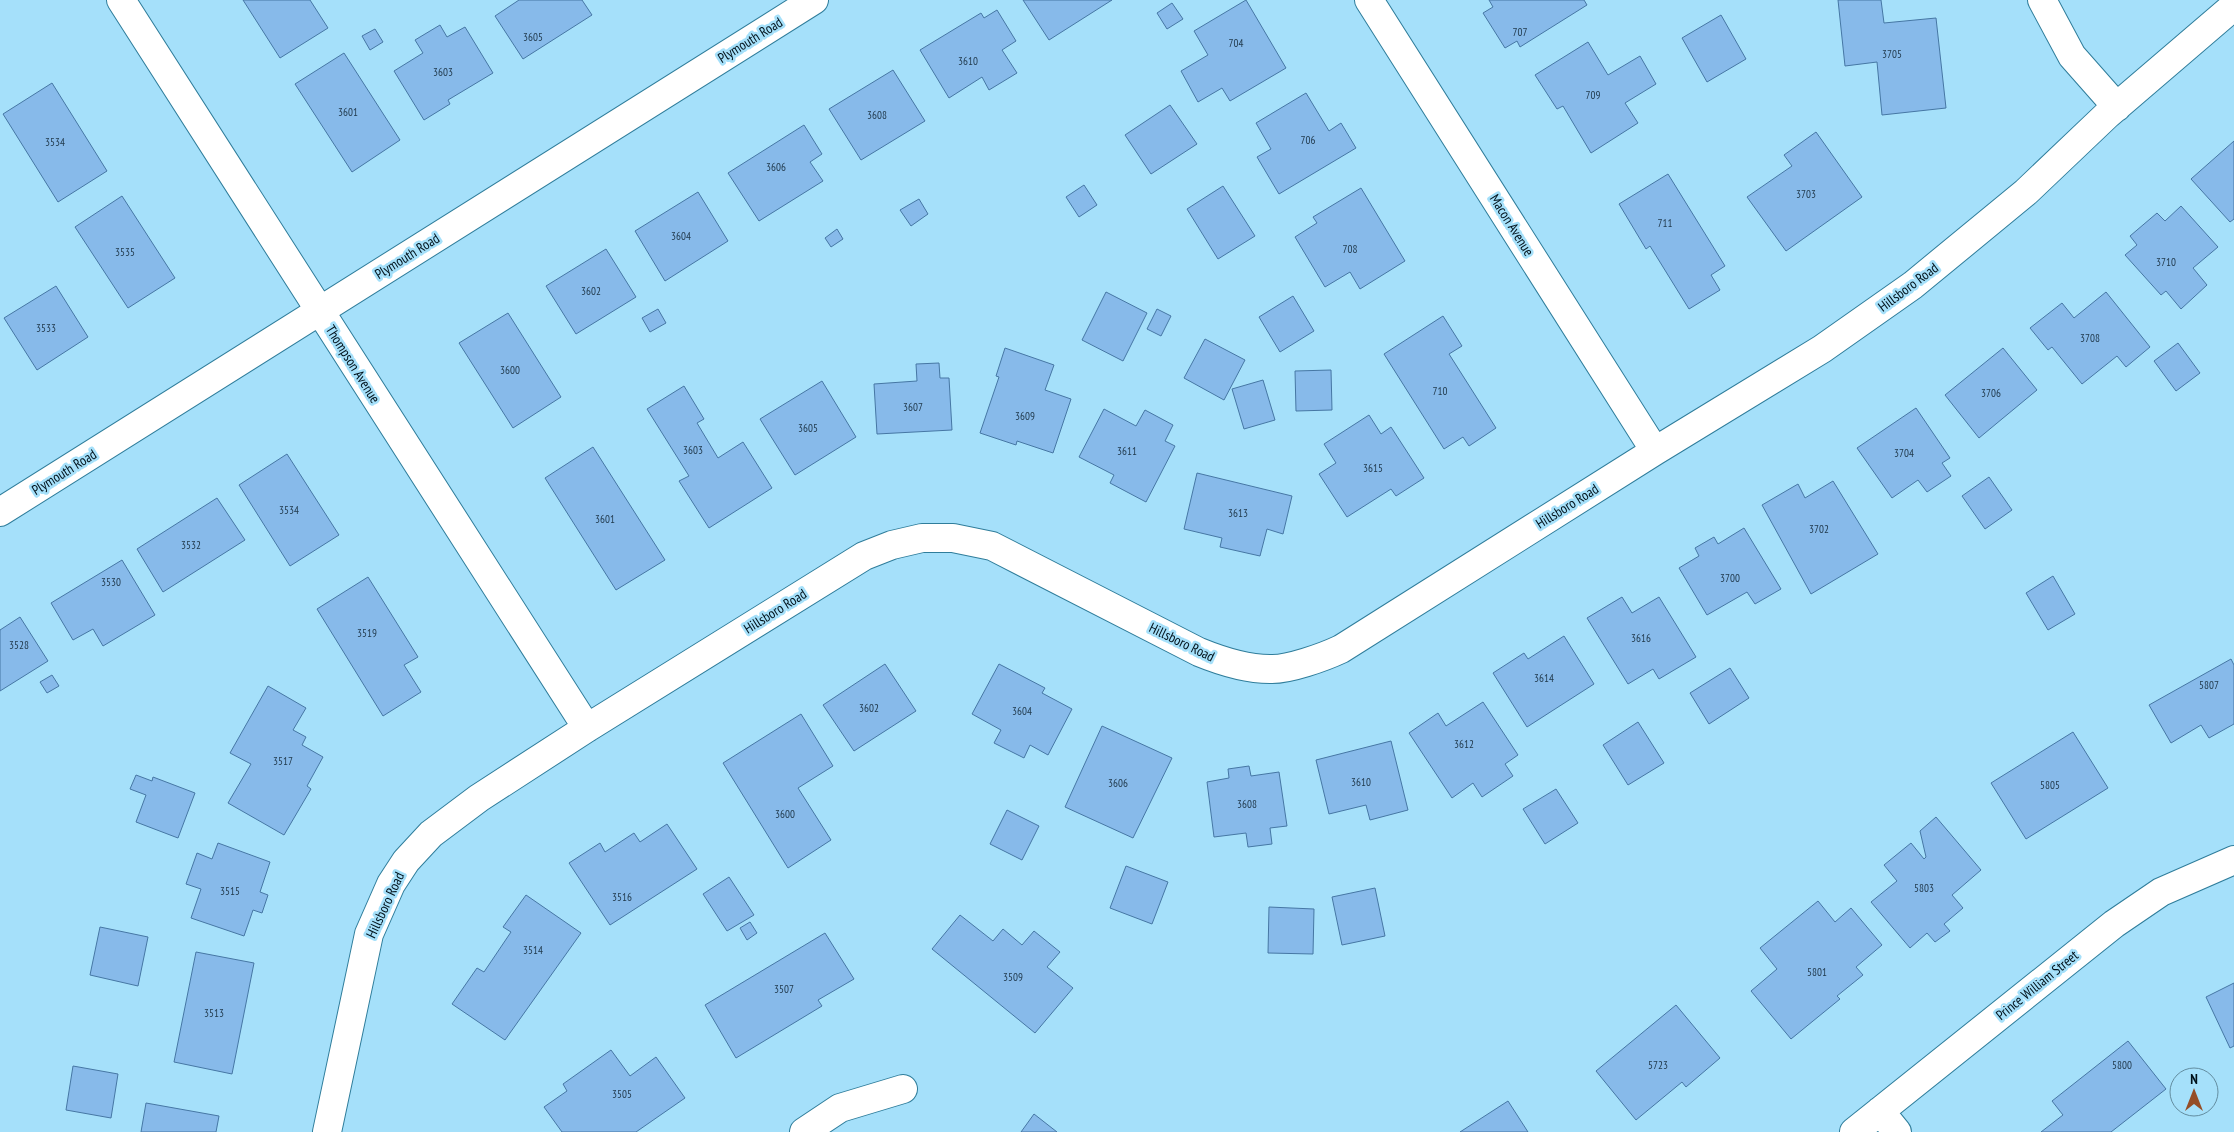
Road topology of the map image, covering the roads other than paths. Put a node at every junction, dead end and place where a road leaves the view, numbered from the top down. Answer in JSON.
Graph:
{"nodes":[{"id":1,"x":121,"y":0,"type":"edge"},
{"id":2,"x":814,"y":0,"type":"edge"},
{"id":3,"x":1369,"y":0,"type":"edge"},
{"id":4,"x":2042,"y":0,"type":"edge"},
{"id":5,"x":2234,"y":6,"type":"edge"},
{"id":6,"x":2117,"y":107,"type":"junction"},
{"id":7,"x":320,"y":311,"type":"junction"},
{"id":8,"x":1655,"y":451,"type":"junction"},
{"id":9,"x":0,"y":512,"type":"edge"},
{"id":10,"x":587,"y":728,"type":"junction"},
{"id":11,"x":2234,"y":860,"type":"edge"},
{"id":12,"x":902,"y":1089,"type":"dead end"},
{"id":13,"x":1880,"y":1111,"type":"junction"},
{"id":14,"x":327,"y":1132,"type":"edge"},
{"id":15,"x":804,"y":1132,"type":"edge"},
{"id":16,"x":1854,"y":1132,"type":"edge"},
{"id":17,"x":1897,"y":1132,"type":"edge"}],
"edges":[{"from":1,"to":7,"type":"street","name":"Thompson Avenue"},
{"from":2,"to":7,"type":"street","name":"Plymouth Road"},
{"from":3,"to":8,"type":"street","name":"Macon Avenue"},
{"from":4,"to":6,"type":"street"},
{"from":5,"to":6,"type":"street","name":"Hillsboro Road"},
{"from":6,"to":8,"type":"street","name":"Hillsboro Road"},
{"from":7,"to":9,"type":"street","name":"Plymouth Road"},
{"from":7,"to":10,"type":"street","name":"Thompson Avenue"},
{"from":8,"to":10,"type":"street","name":"Hillsboro Road"},
{"from":10,"to":14,"type":"street","name":"Hillsboro Road"},
{"from":11,"to":13,"type":"street","name":"Prince William Street"},
{"from":12,"to":15,"type":"street"},
{"from":13,"to":16,"type":"street","name":"Prince William Street"},
{"from":13,"to":17,"type":"street"}]}
